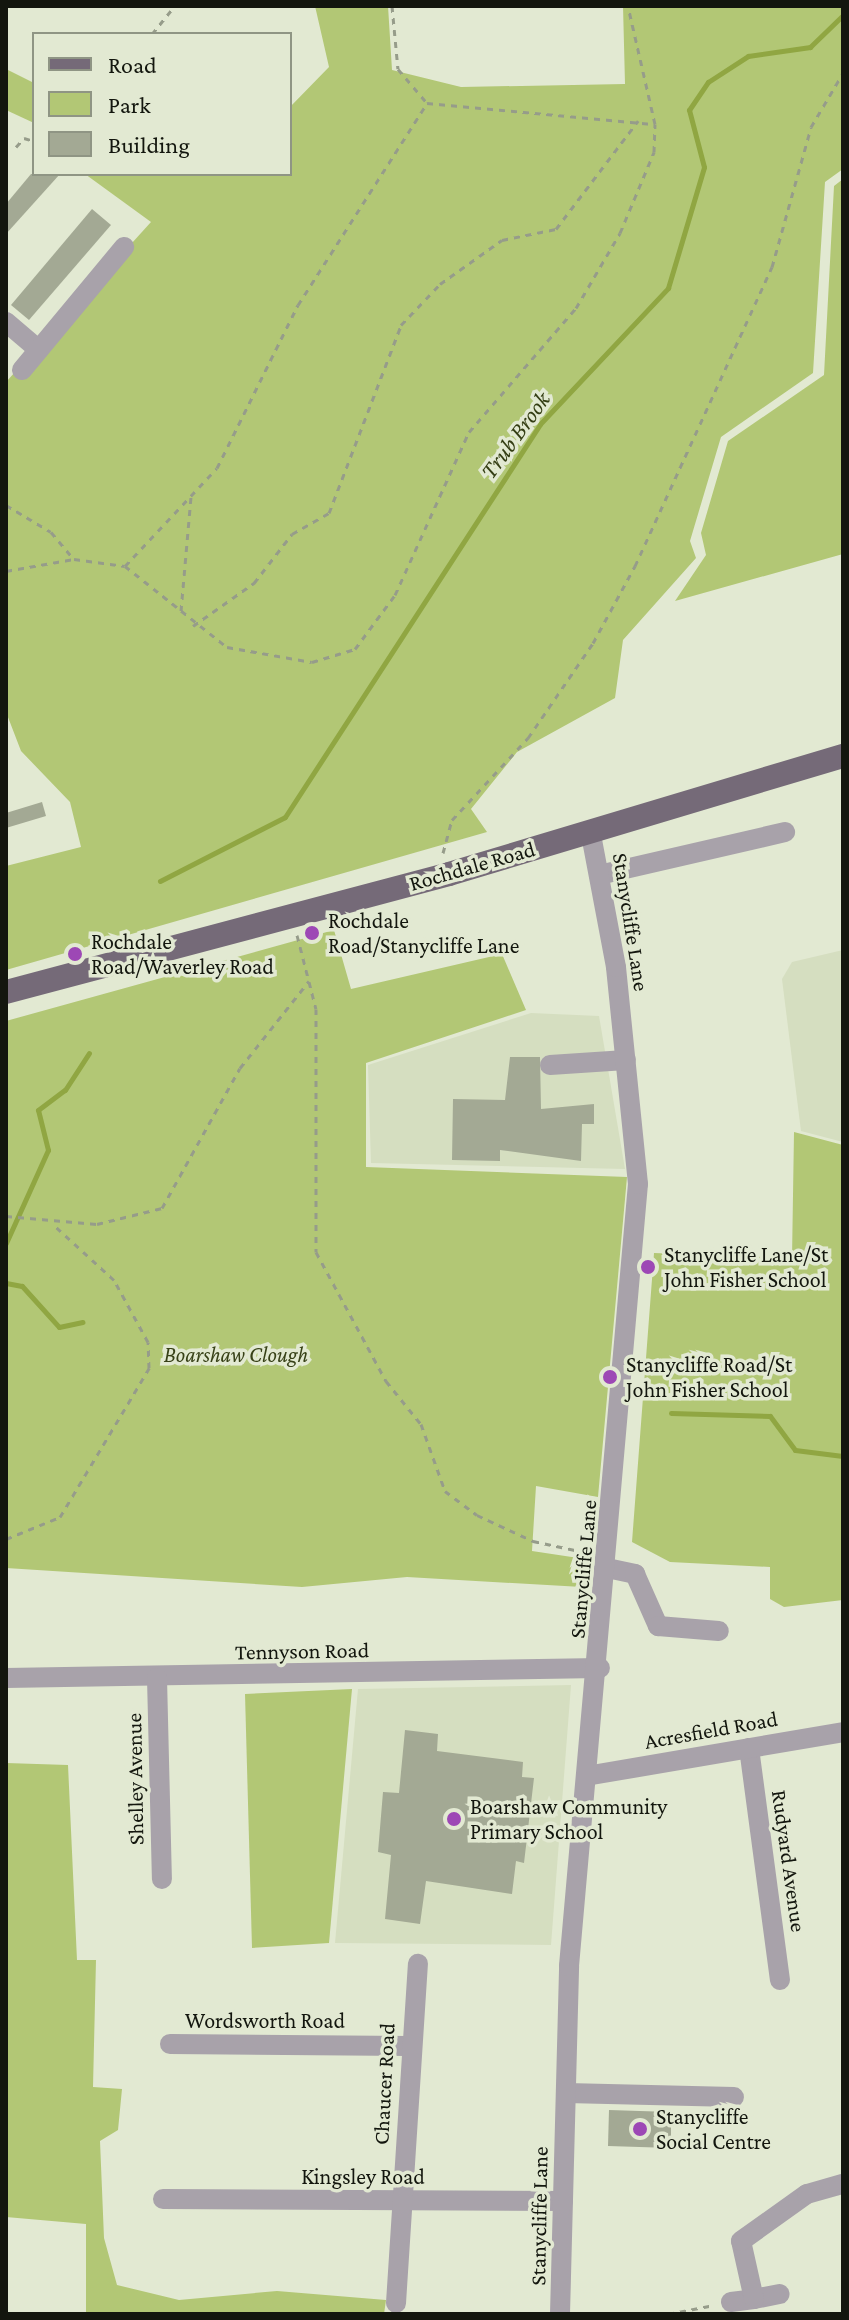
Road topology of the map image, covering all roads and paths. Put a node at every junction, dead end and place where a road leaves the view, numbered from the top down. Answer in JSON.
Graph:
{"nodes":[{"id":1,"x":175,"y":6,"type":"edge"},
{"id":2,"x":392,"y":6,"type":"edge"},
{"id":3,"x":628,"y":6,"type":"edge"},
{"id":4,"x":154,"y":32,"type":"edge"},
{"id":5,"x":843,"y":73,"type":"edge"},
{"id":6,"x":427,"y":103,"type":"junction"},
{"id":7,"x":638,"y":121,"type":"junction"},
{"id":8,"x":655,"y":124,"type":"junction"},
{"id":9,"x":32,"y":140,"type":"edge"},
{"id":10,"x":16,"y":147,"type":"dead end"},
{"id":11,"x":124,"y":247,"type":"dead end"},
{"id":12,"x":6,"y":322,"type":"edge"},
{"id":13,"x":39,"y":350,"type":"junction"},
{"id":14,"x":22,"y":370,"type":"dead end"},
{"id":15,"x":191,"y":496,"type":"junction"},
{"id":16,"x":6,"y":505,"type":"edge"},
{"id":17,"x":74,"y":559,"type":"junction"},
{"id":18,"x":125,"y":566,"type":"junction"},
{"id":19,"x":6,"y":571,"type":"edge"},
{"id":20,"x":181,"y":613,"type":"junction"},
{"id":21,"x":192,"y":626,"type":"junction"},
{"id":22,"x":843,"y":756,"type":"edge"},
{"id":23,"x":590,"y":830,"type":"junction"},
{"id":24,"x":785,"y":832,"type":"dead end"},
{"id":25,"x":440,"y":845,"type":"dead end"},
{"id":26,"x":599,"y":875,"type":"junction"},
{"id":27,"x":292,"y":916,"type":"junction"},
{"id":28,"x":309,"y":981,"type":"junction"},
{"id":29,"x":6,"y":992,"type":"edge"},
{"id":30,"x":626,"y":1060,"type":"junction"},
{"id":31,"x":550,"y":1065,"type":"dead end"},
{"id":32,"x":6,"y":1087,"type":"edge"},
{"id":33,"x":6,"y":1105,"type":"edge"},
{"id":34,"x":6,"y":1137,"type":"edge"},
{"id":35,"x":7,"y":1217,"type":"edge"},
{"id":36,"x":51,"y":1223,"type":"junction"},
{"id":37,"x":6,"y":1539,"type":"edge"},
{"id":38,"x":608,"y":1563,"type":"junction"},
{"id":39,"x":719,"y":1631,"type":"dead end"},
{"id":40,"x":600,"y":1668,"type":"junction"},
{"id":41,"x":6,"y":1678,"type":"edge"},
{"id":42,"x":157,"y":1678,"type":"junction"},
{"id":43,"x":843,"y":1732,"type":"edge"},
{"id":44,"x":749,"y":1748,"type":"junction"},
{"id":45,"x":586,"y":1776,"type":"junction"},
{"id":46,"x":162,"y":1879,"type":"dead end"},
{"id":47,"x":418,"y":1964,"type":"dead end"},
{"id":48,"x":778,"y":1981,"type":"dead end"},
{"id":49,"x":170,"y":2044,"type":"dead end"},
{"id":50,"x":408,"y":2046,"type":"junction"},
{"id":51,"x":566,"y":2093,"type":"junction"},
{"id":52,"x":734,"y":2097,"type":"dead end"},
{"id":53,"x":843,"y":2184,"type":"edge"},
{"id":54,"x":163,"y":2199,"type":"dead end"},
{"id":55,"x":563,"y":2201,"type":"junction"},
{"id":56,"x":401,"y":2202,"type":"junction"},
{"id":57,"x":780,"y":2294,"type":"dead end"},
{"id":58,"x":754,"y":2299,"type":"junction"},
{"id":59,"x":731,"y":2302,"type":"joint"},
{"id":60,"x":396,"y":2303,"type":"dead end"},
{"id":61,"x":560,"y":2314,"type":"edge"},
{"id":62,"x":668,"y":2314,"type":"edge"}],
"edges":[{"from":1,"to":4,"type":"path"},
{"from":2,"to":6,"type":"path"},
{"from":3,"to":8,"type":"path"},
{"from":5,"to":25,"type":"path"},
{"from":6,"to":7,"type":"path"},
{"from":6,"to":15,"type":"path"},
{"from":7,"to":8,"type":"path"},
{"from":7,"to":21,"type":"path"},
{"from":8,"to":21,"type":"path"},
{"from":9,"to":10,"type":"path"},
{"from":11,"to":13,"type":"street"},
{"from":12,"to":13,"type":"street"},
{"from":13,"to":14,"type":"street"},
{"from":15,"to":18,"type":"path"},
{"from":15,"to":20,"type":"path"},
{"from":16,"to":17,"type":"path"},
{"from":17,"to":18,"type":"path"},
{"from":17,"to":19,"type":"path"},
{"from":18,"to":20,"type":"path"},
{"from":20,"to":21,"type":"path"},
{"from":22,"to":23,"type":"main road","name":"Rochdale Road"},
{"from":23,"to":26,"type":"street","name":"Stanycliffe Lane"},
{"from":23,"to":27,"type":"main road","name":"Rochdale Road"},
{"from":24,"to":26,"type":"street"},
{"from":26,"to":30,"type":"street","name":"Stanycliffe Lane"},
{"from":27,"to":28,"type":"path"},
{"from":27,"to":29,"type":"main road","name":"Rochdale Road"},
{"from":28,"to":36,"type":"path"},
{"from":28,"to":38,"type":"path"},
{"from":30,"to":31,"type":"street"},
{"from":30,"to":38,"type":"street","name":"Stanycliffe Lane"},
{"from":32,"to":33,"type":"path"},
{"from":34,"to":35,"type":"path"},
{"from":35,"to":36,"type":"path"},
{"from":36,"to":37,"type":"path"},
{"from":38,"to":39,"type":"street"},
{"from":38,"to":40,"type":"street","name":"Stanycliffe Lane"},
{"from":40,"to":42,"type":"street","name":"Tennyson Road"},
{"from":40,"to":45,"type":"street","name":"Stanycliffe Lane"},
{"from":41,"to":42,"type":"street","name":"Tennyson Road"},
{"from":42,"to":46,"type":"street","name":"Shelley Avenue"},
{"from":43,"to":44,"type":"street","name":"Acresfield Road"},
{"from":44,"to":45,"type":"street","name":"Acresfield Road"},
{"from":44,"to":48,"type":"street","name":"Rudyard Avenue"},
{"from":45,"to":51,"type":"street","name":"Stanycliffe Lane"},
{"from":47,"to":50,"type":"street","name":"Chaucer Road"},
{"from":49,"to":50,"type":"street","name":"Wordsworth Road"},
{"from":50,"to":56,"type":"street","name":"Chaucer Road"},
{"from":51,"to":52,"type":"street"},
{"from":51,"to":55,"type":"street","name":"Stanycliffe Lane"},
{"from":53,"to":58,"type":"street"},
{"from":54,"to":56,"type":"street","name":"Kingsley Road"},
{"from":55,"to":56,"type":"street","name":"Kingsley Road"},
{"from":55,"to":61,"type":"street","name":"Stanycliffe Lane"},
{"from":56,"to":60,"type":"street","name":"Chaucer Road"},
{"from":57,"to":58,"type":"street"},
{"from":58,"to":59,"type":"street"},
{"from":59,"to":62,"type":"path"}]}
